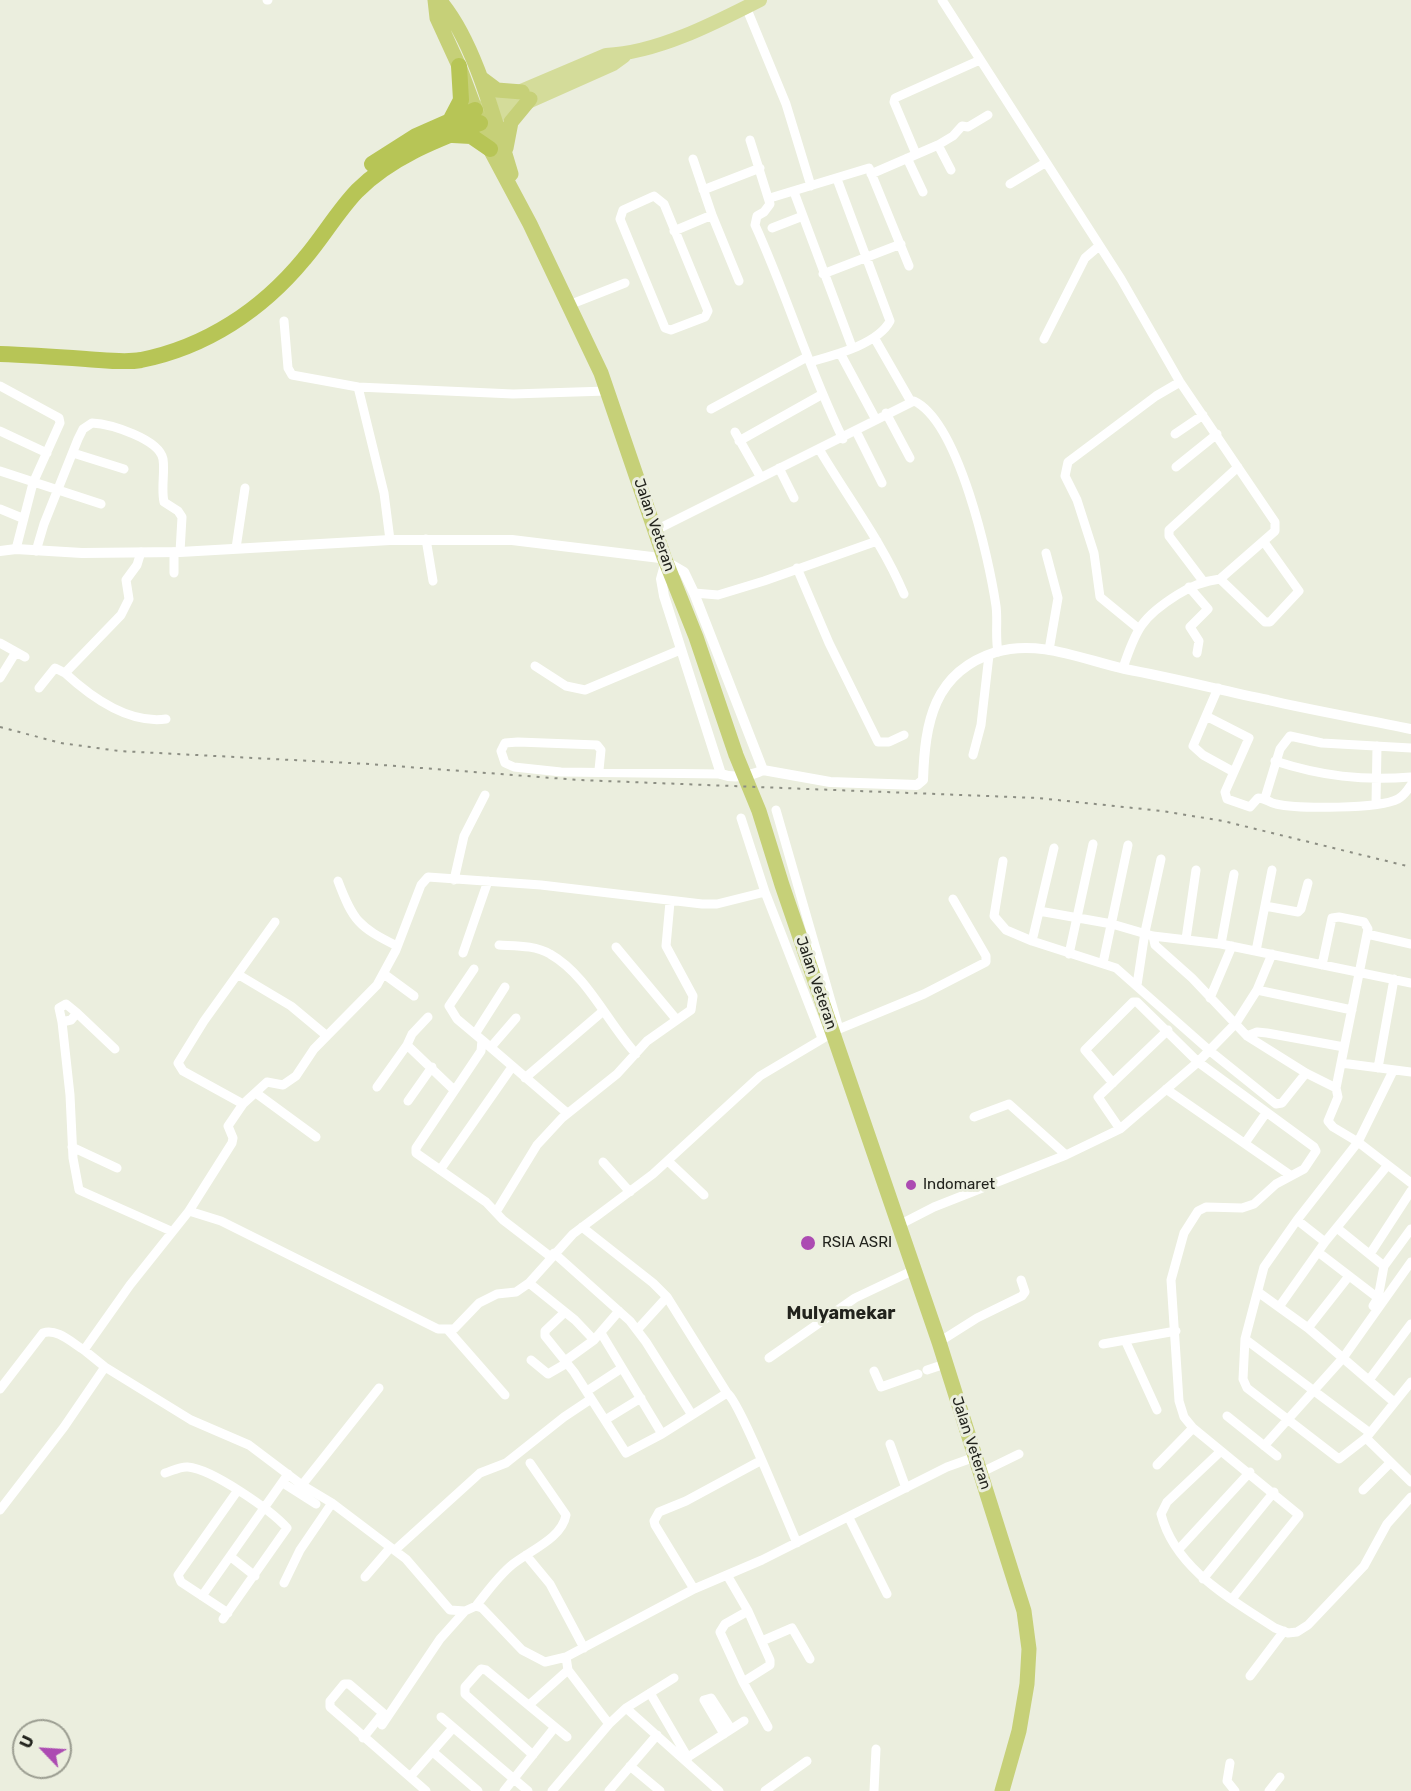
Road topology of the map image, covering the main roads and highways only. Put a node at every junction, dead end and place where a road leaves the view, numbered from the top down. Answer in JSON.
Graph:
{"nodes":[{"id":1,"x":437,"y":0,"type":"edge"},
{"id":2,"x":760,"y":0,"type":"edge"},
{"id":3,"x":459,"y":66,"type":"junction"},
{"id":4,"x":476,"y":71,"type":"junction"},
{"id":5,"x":526,"y":95,"type":"junction"},
{"id":6,"x":485,"y":114,"type":"junction"},
{"id":7,"x":448,"y":129,"type":"junction"},
{"id":8,"x":497,"y":152,"type":"junction"},
{"id":9,"x":0,"y":345,"type":"edge"},
{"id":10,"x":0,"y":354,"type":"edge"},
{"id":11,"x":1002,"y":1791,"type":"edge"}],
"edges":[{"from":1,"to":3,"type":"highway"},
{"from":1,"to":4,"type":"highway"},
{"from":2,"to":5,"type":"main road"},
{"from":3,"to":6,"type":"highway"},
{"from":3,"to":7,"type":"highway"},
{"from":4,"to":5,"type":"highway"},
{"from":4,"to":6,"type":"highway"},
{"from":5,"to":6,"type":"main road"},
{"from":5,"to":8,"type":"highway"},
{"from":6,"to":7,"type":"highway"},
{"from":6,"to":8,"type":"highway","name":"Jalan Veteran"},
{"from":7,"to":8,"type":"highway"},
{"from":7,"to":9,"type":"highway"},
{"from":7,"to":10,"type":"highway"},
{"from":8,"to":11,"type":"highway","name":"Jalan Veteran"}]}
